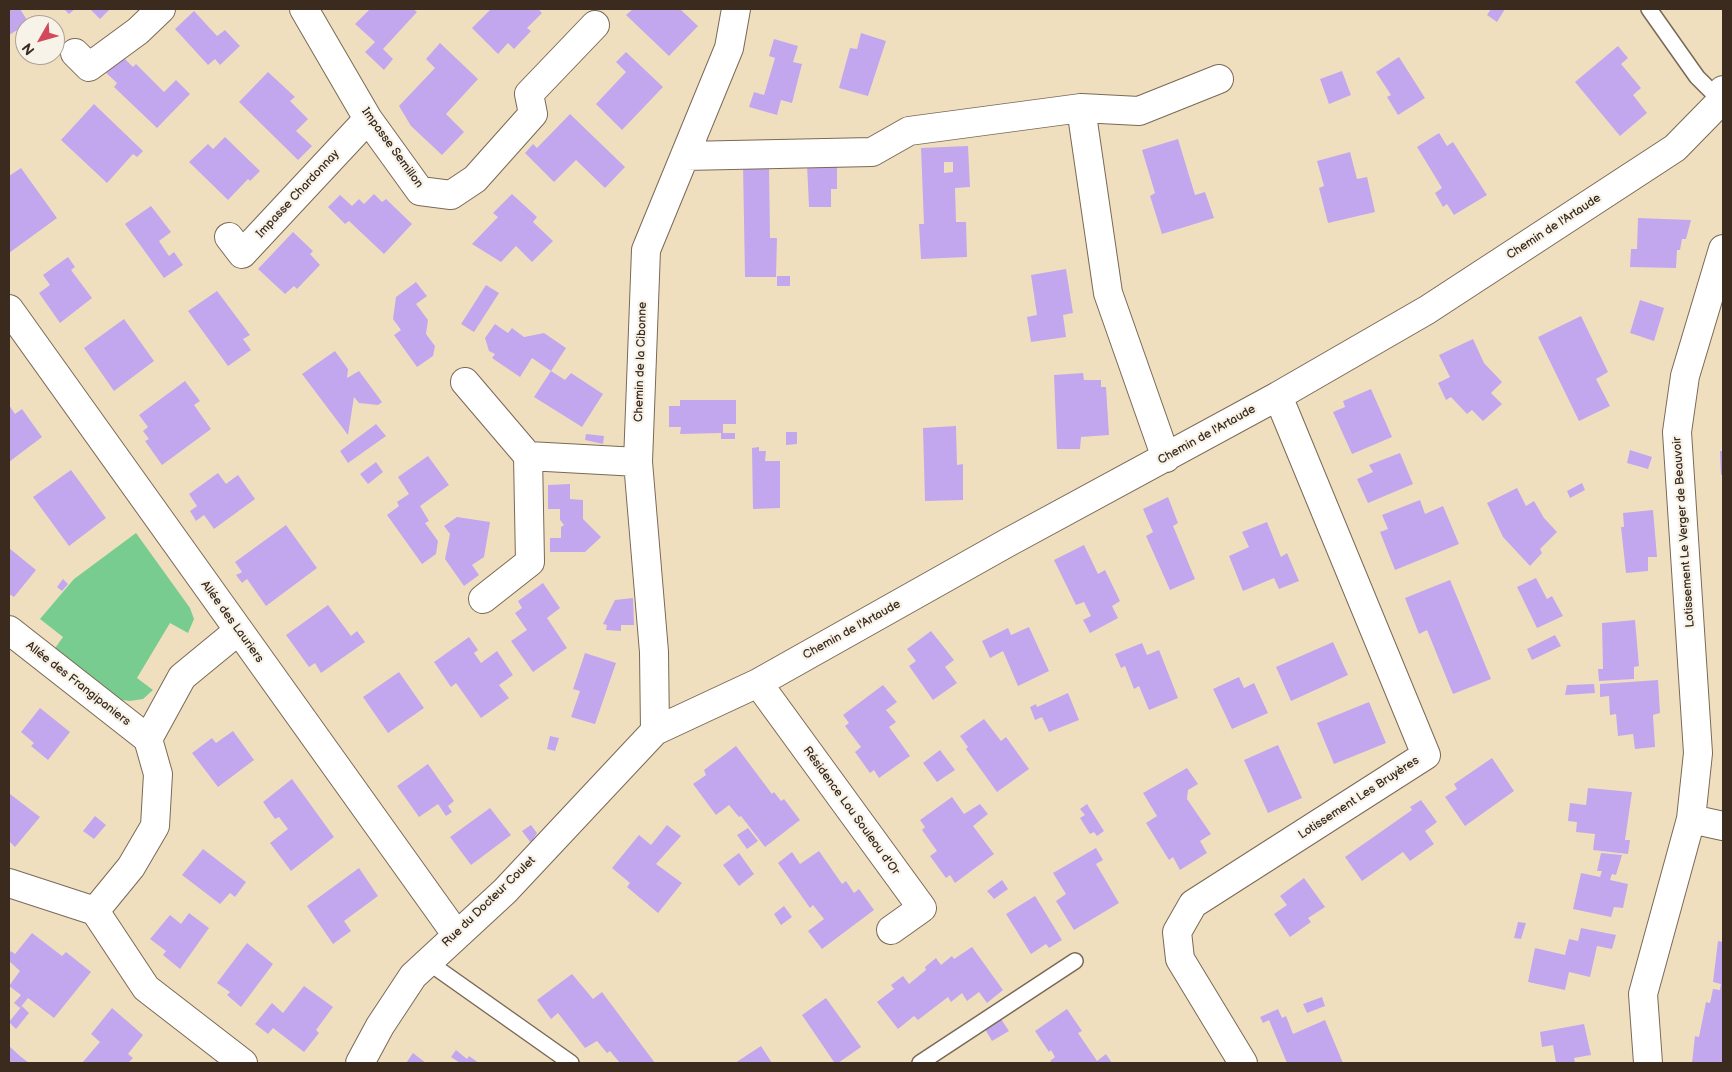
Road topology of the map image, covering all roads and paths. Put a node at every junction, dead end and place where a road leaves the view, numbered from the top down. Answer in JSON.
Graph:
{"nodes":[{"id":1,"x":161,"y":9,"type":"edge"},
{"id":2,"x":304,"y":9,"type":"edge"},
{"id":3,"x":736,"y":9,"type":"edge"},
{"id":4,"x":1649,"y":9,"type":"edge"},
{"id":5,"x":595,"y":24,"type":"dead end"},
{"id":6,"x":75,"y":53,"type":"dead end"},
{"id":7,"x":1219,"y":79,"type":"dead end"},
{"id":8,"x":1722,"y":98,"type":"edge"},
{"id":9,"x":1081,"y":108,"type":"junction"},
{"id":10,"x":368,"y":119,"type":"junction"},
{"id":11,"x":685,"y":156,"type":"junction"},
{"id":12,"x":229,"y":237,"type":"dead end"},
{"id":13,"x":1723,"y":249,"type":"edge"},
{"id":14,"x":9,"y":310,"type":"edge"},
{"id":15,"x":465,"y":382,"type":"dead end"},
{"id":16,"x":1278,"y":396,"type":"junction"},
{"id":17,"x":528,"y":456,"type":"junction"},
{"id":18,"x":1166,"y":458,"type":"junction"},
{"id":19,"x":638,"y":462,"type":"junction"},
{"id":20,"x":483,"y":599,"type":"dead end"},
{"id":21,"x":9,"y":630,"type":"edge"},
{"id":22,"x":238,"y":631,"type":"junction"},
{"id":23,"x":758,"y":683,"type":"junction"},
{"id":24,"x":655,"y":731,"type":"junction"},
{"id":25,"x":148,"y":738,"type":"junction"},
{"id":26,"x":1691,"y":819,"type":"junction"},
{"id":27,"x":1723,"y":826,"type":"edge"},
{"id":28,"x":9,"y":883,"type":"edge"},
{"id":29,"x":95,"y":911,"type":"junction"},
{"id":30,"x":890,"y":930,"type":"dead end"},
{"id":31,"x":456,"y":934,"type":"junction"},
{"id":32,"x":1075,"y":960,"type":"dead end"},
{"id":33,"x":428,"y":962,"type":"junction"},
{"id":34,"x":243,"y":1063,"type":"edge"},
{"id":35,"x":360,"y":1063,"type":"edge"},
{"id":36,"x":571,"y":1063,"type":"edge"},
{"id":37,"x":920,"y":1063,"type":"edge"},
{"id":38,"x":1243,"y":1063,"type":"edge"},
{"id":39,"x":1648,"y":1063,"type":"edge"}],
"edges":[{"from":1,"to":6,"type":"street"},
{"from":2,"to":10,"type":"street","name":"Impasse Semillon"},
{"from":3,"to":11,"type":"street","name":"Chemin de la Cibonne"},
{"from":4,"to":8,"type":"lane"},
{"from":5,"to":10,"type":"street","name":"Impasse Semillon"},
{"from":7,"to":9,"type":"street"},
{"from":8,"to":16,"type":"street","name":"Chemin de l'Artaude"},
{"from":9,"to":11,"type":"street"},
{"from":9,"to":18,"type":"street"},
{"from":10,"to":12,"type":"street","name":"Impasse Chardonnay"},
{"from":11,"to":19,"type":"street","name":"Chemin de la Cibonne"},
{"from":13,"to":26,"type":"street","name":"Lotissement Le Verger de Beauvoir"},
{"from":14,"to":22,"type":"street","name":"Allée des Lauriers"},
{"from":15,"to":17,"type":"street"},
{"from":16,"to":18,"type":"street","name":"Chemin de l'Artaude"},
{"from":16,"to":38,"type":"street","name":"Lotissement Les Bruyères"},
{"from":17,"to":19,"type":"street"},
{"from":17,"to":20,"type":"street"},
{"from":18,"to":23,"type":"street","name":"Chemin de l'Artaude"},
{"from":19,"to":24,"type":"street","name":"Chemin de la Cibonne"},
{"from":21,"to":25,"type":"street","name":"Allée des Frangipaniers"},
{"from":22,"to":25,"type":"street"},
{"from":22,"to":31,"type":"street","name":"Allée des Lauriers"},
{"from":23,"to":24,"type":"street","name":"Chemin de l'Artaude"},
{"from":23,"to":30,"type":"street","name":"Résidence Lou Souleou d'Or"},
{"from":24,"to":31,"type":"street","name":"Rue du Docteur Coulet"},
{"from":25,"to":29,"type":"street"},
{"from":26,"to":27,"type":"street"},
{"from":26,"to":39,"type":"street","name":"Lotissement Le Verger de Beauvoir"},
{"from":28,"to":29,"type":"street"},
{"from":29,"to":34,"type":"street"},
{"from":31,"to":33,"type":"street","name":"Rue du Docteur Coulet"},
{"from":32,"to":37,"type":"lane"},
{"from":33,"to":35,"type":"street","name":"Rue du Docteur Coulet"},
{"from":33,"to":36,"type":"lane"}]}
